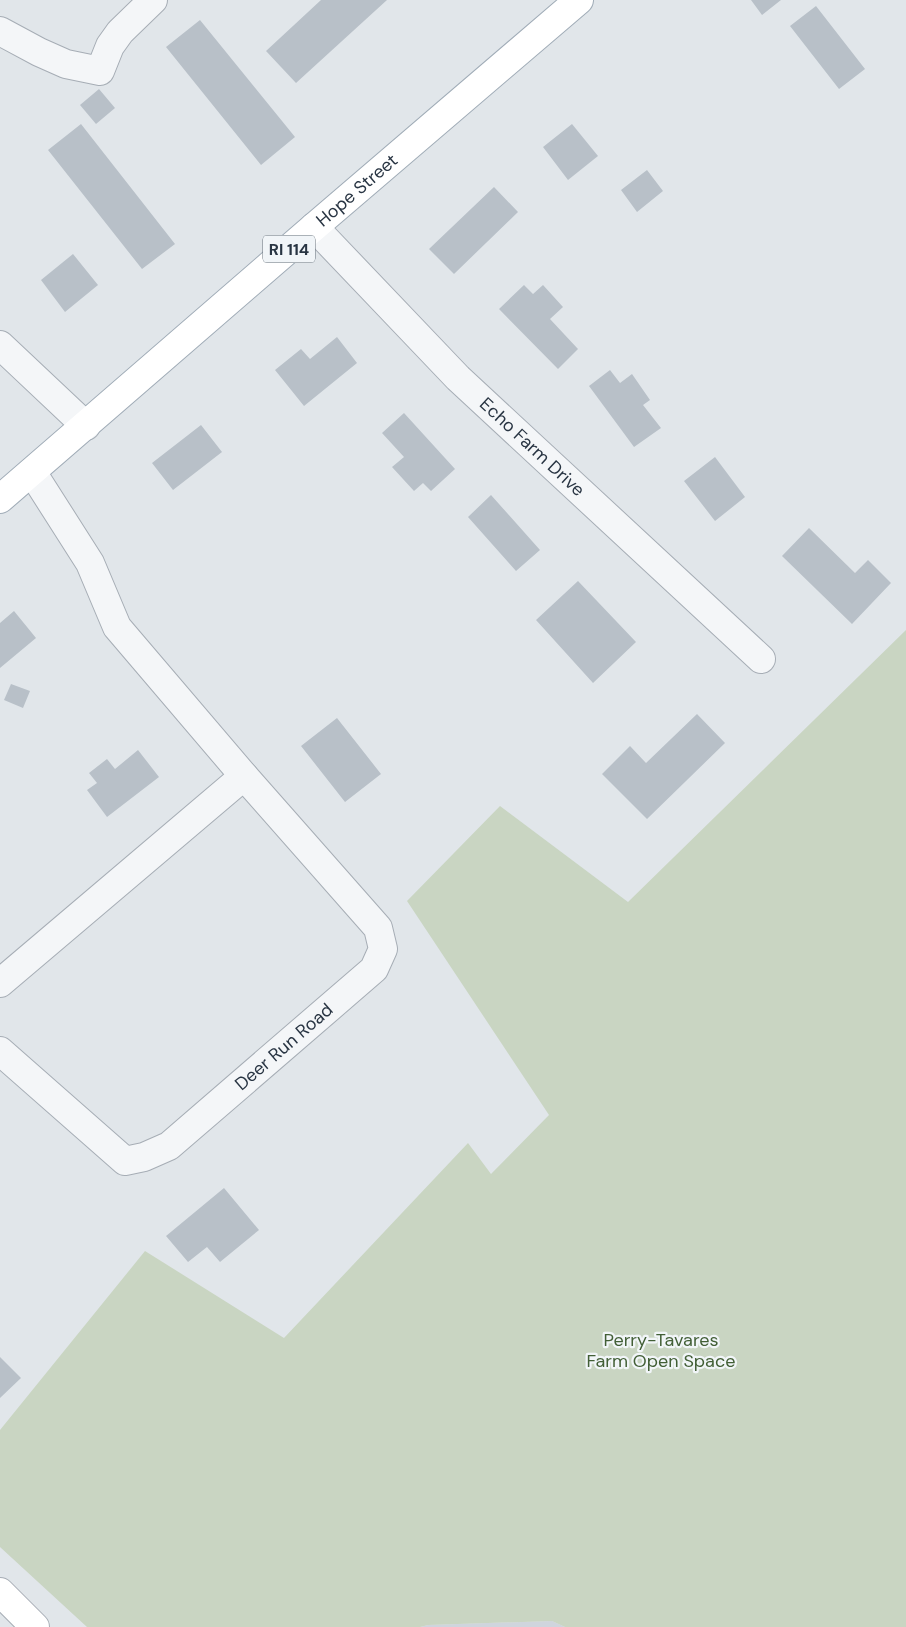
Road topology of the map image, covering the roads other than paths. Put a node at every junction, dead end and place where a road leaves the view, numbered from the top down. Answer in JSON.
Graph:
{"nodes":[{"id":1,"x":153,"y":0,"type":"edge"},
{"id":2,"x":570,"y":3,"type":"edge"},
{"id":3,"x":0,"y":31,"type":"edge"},
{"id":4,"x":314,"y":227,"type":"junction"},
{"id":5,"x":0,"y":345,"type":"edge"},
{"id":6,"x":86,"y":426,"type":"junction"},
{"id":7,"x":32,"y":472,"type":"junction"},
{"id":8,"x":0,"y":499,"type":"edge"},
{"id":9,"x":760,"y":659,"type":"dead end"},
{"id":10,"x":244,"y":776,"type":"junction"},
{"id":11,"x":0,"y":982,"type":"edge"},
{"id":12,"x":0,"y":1051,"type":"edge"},
{"id":13,"x":0,"y":1592,"type":"edge"},
{"id":14,"x":35,"y":1627,"type":"edge"}],
"edges":[{"from":1,"to":3,"type":"street"},
{"from":2,"to":4,"type":"main road","name":"Hope Street","number":"RI 114"},
{"from":4,"to":6,"type":"main road","name":"Hope Street","number":"RI 114"},
{"from":4,"to":9,"type":"street","name":"Echo Farm Drive"},
{"from":5,"to":6,"type":"street"},
{"from":6,"to":7,"type":"main road","name":"Hope Street","number":"RI 114"},
{"from":7,"to":8,"type":"main road","name":"Hope Street","number":"RI 114"},
{"from":7,"to":10,"type":"street","name":"Deer Run Road"},
{"from":10,"to":11,"type":"street"},
{"from":10,"to":12,"type":"street","name":"Deer Run Road"},
{"from":13,"to":14,"type":"main road"}]}
